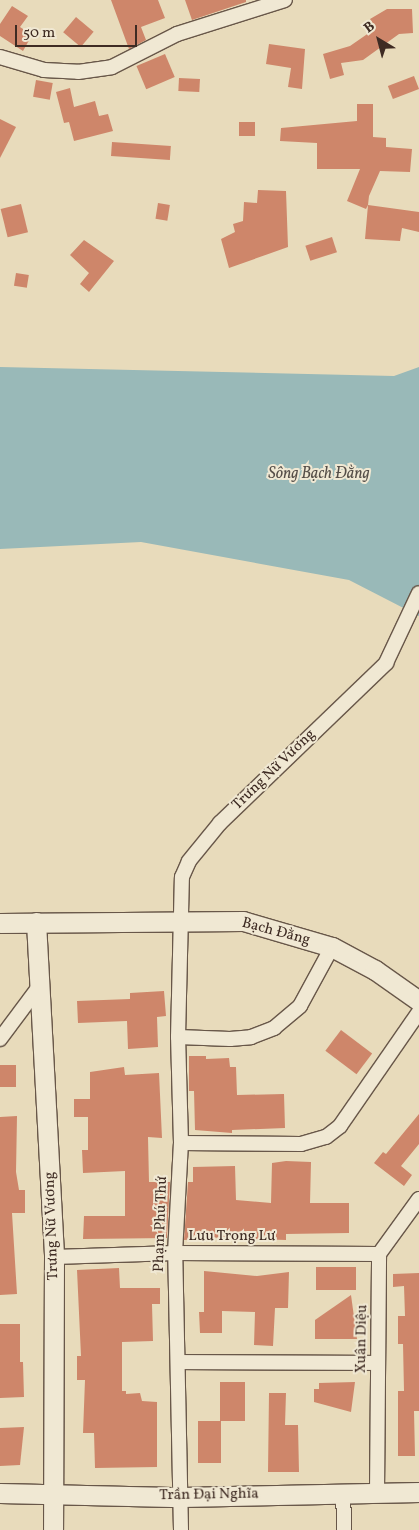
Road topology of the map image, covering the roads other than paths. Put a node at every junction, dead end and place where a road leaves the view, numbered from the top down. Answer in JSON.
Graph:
{"nodes":[{"id":1,"x":285,"y":0,"type":"edge"},
{"id":2,"x":0,"y":57,"type":"edge"},
{"id":3,"x":419,"y":593,"type":"edge"},
{"id":4,"x":180,"y":920,"type":"junction"},
{"id":5,"x":36,"y":922,"type":"junction"},
{"id":6,"x":0,"y":923,"type":"edge"},
{"id":7,"x":332,"y":947,"type":"junction"},
{"id":8,"x":41,"y":983,"type":"junction"},
{"id":9,"x":419,"y":1001,"type":"edge"},
{"id":10,"x":419,"y":1012,"type":"edge"},
{"id":11,"x":178,"y":1037,"type":"junction"},
{"id":12,"x":0,"y":1039,"type":"edge"},
{"id":13,"x":181,"y":1144,"type":"junction"},
{"id":14,"x":419,"y":1199,"type":"edge"},
{"id":15,"x":175,"y":1253,"type":"junction"},
{"id":16,"x":379,"y":1254,"type":"junction"},
{"id":17,"x":54,"y":1257,"type":"junction"},
{"id":18,"x":178,"y":1362,"type":"junction"},
{"id":19,"x":378,"y":1364,"type":"junction"},
{"id":20,"x":376,"y":1492,"type":"junction"},
{"id":21,"x":419,"y":1492,"type":"edge"},
{"id":22,"x":0,"y":1493,"type":"edge"},
{"id":23,"x":343,"y":1493,"type":"junction"},
{"id":24,"x":53,"y":1494,"type":"junction"},
{"id":25,"x":182,"y":1496,"type":"junction"},
{"id":26,"x":53,"y":1530,"type":"edge"},
{"id":27,"x":181,"y":1530,"type":"edge"},
{"id":28,"x":344,"y":1530,"type":"edge"}],
"edges":[{"from":1,"to":2,"type":"street"},
{"from":3,"to":4,"type":"street","name":"Trưng Nữ Vương"},
{"from":4,"to":5,"type":"street","name":"Bạch Đằng"},
{"from":4,"to":7,"type":"street","name":"Bạch Đằng"},
{"from":4,"to":11,"type":"street","name":"Phạm Phú Thứ"},
{"from":5,"to":6,"type":"street","name":"Bạch Đằng"},
{"from":5,"to":8,"type":"street","name":"Trưng Nữ Vương"},
{"from":7,"to":9,"type":"street","name":"Bạch Đằng"},
{"from":7,"to":11,"type":"street"},
{"from":8,"to":12,"type":"street"},
{"from":8,"to":17,"type":"street","name":"Trưng Nữ Vương"},
{"from":10,"to":13,"type":"street"},
{"from":11,"to":13,"type":"street","name":"Phạm Phú Thứ"},
{"from":13,"to":15,"type":"street","name":"Phạm Phú Thứ"},
{"from":14,"to":16,"type":"street"},
{"from":15,"to":16,"type":"street","name":"Lưu Trọng Lư"},
{"from":15,"to":17,"type":"street","name":"Lưu Trọng Lư"},
{"from":15,"to":18,"type":"street","name":"Phạm Phú Thứ"},
{"from":16,"to":19,"type":"street","name":"Xuân Diệu"},
{"from":17,"to":24,"type":"street","name":"Trưng Nữ Vương"},
{"from":18,"to":19,"type":"street"},
{"from":18,"to":25,"type":"street","name":"Phạm Phú Thứ"},
{"from":19,"to":20,"type":"street","name":"Xuân Diệu"},
{"from":20,"to":21,"type":"street","name":"Trần Đại Nghĩa"},
{"from":20,"to":23,"type":"street","name":"Trần Đại Nghĩa"},
{"from":22,"to":24,"type":"street","name":"Trần Đại Nghĩa"},
{"from":23,"to":25,"type":"street","name":"Trần Đại Nghĩa"},
{"from":23,"to":28,"type":"street"},
{"from":24,"to":25,"type":"street","name":"Trần Đại Nghĩa"},
{"from":24,"to":26,"type":"street","name":"Trưng Nữ Vương"},
{"from":25,"to":27,"type":"street","name":"Phạm Phú Thứ"}]}
